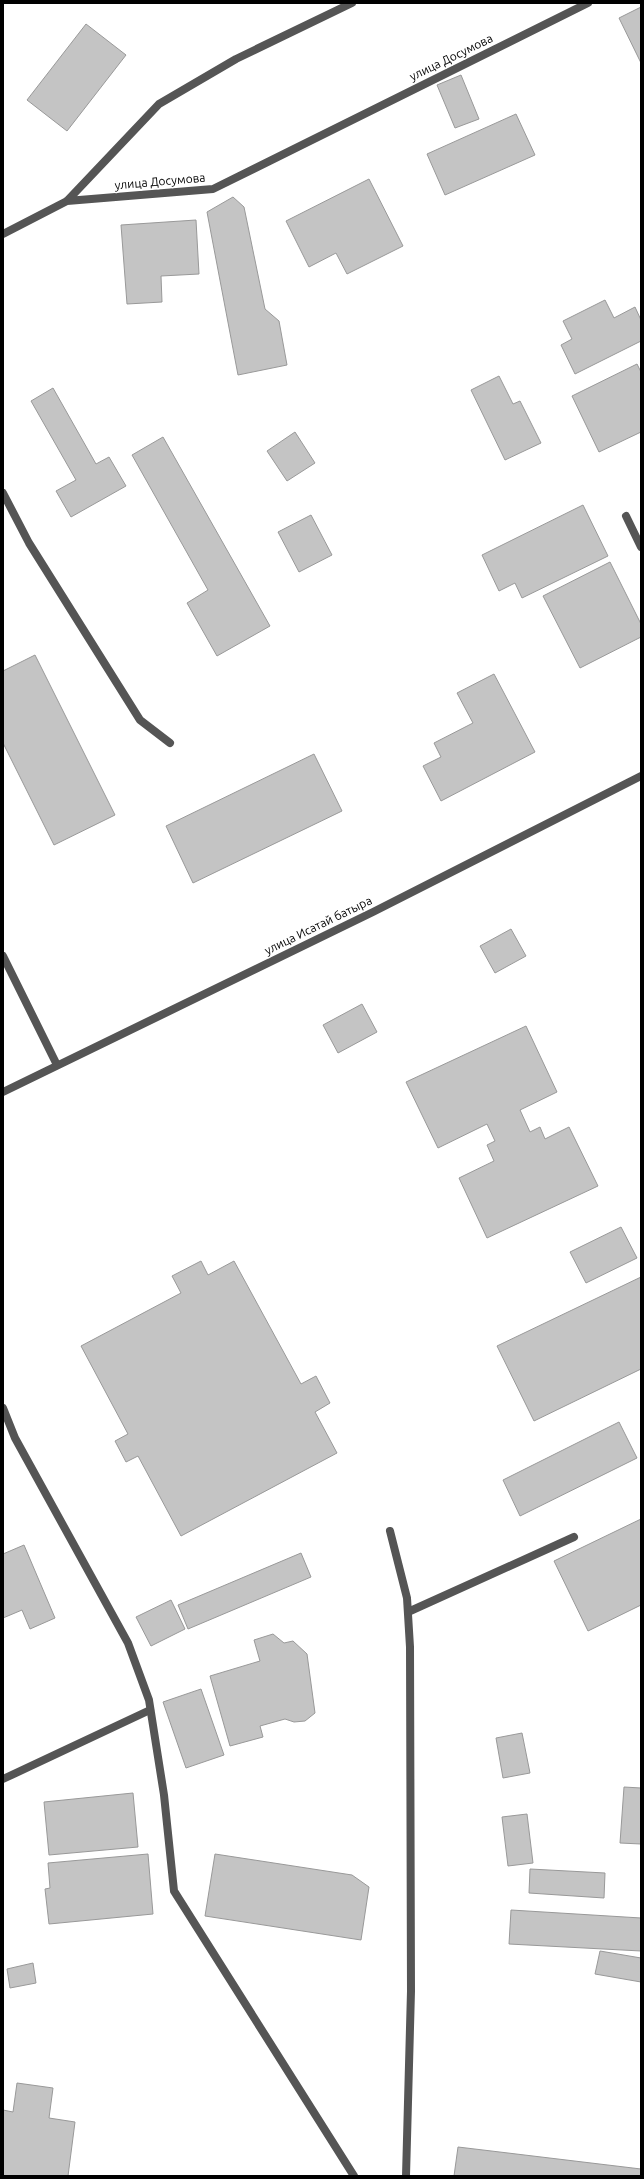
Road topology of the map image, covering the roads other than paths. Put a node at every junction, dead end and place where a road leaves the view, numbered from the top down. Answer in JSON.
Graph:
{"nodes":[{"id":1,"x":352,"y":3,"type":"edge"},
{"id":2,"x":588,"y":3,"type":"edge"},
{"id":3,"x":67,"y":201,"type":"junction"},
{"id":4,"x":3,"y":234,"type":"edge"},
{"id":5,"x":3,"y":493,"type":"edge"},
{"id":6,"x":626,"y":516,"type":"dead end"},
{"id":7,"x":641,"y":547,"type":"edge"},
{"id":8,"x":170,"y":743,"type":"dead end"},
{"id":9,"x":641,"y":776,"type":"edge"},
{"id":10,"x":3,"y":956,"type":"edge"},
{"id":11,"x":57,"y":1065,"type":"junction"},
{"id":12,"x":3,"y":1092,"type":"edge"},
{"id":13,"x":3,"y":1408,"type":"edge"},
{"id":14,"x":390,"y":1531,"type":"dead end"},
{"id":15,"x":574,"y":1537,"type":"dead end"},
{"id":16,"x":408,"y":1612,"type":"junction"},
{"id":17,"x":150,"y":1710,"type":"junction"},
{"id":18,"x":3,"y":1779,"type":"edge"},
{"id":19,"x":354,"y":2176,"type":"edge"},
{"id":20,"x":406,"y":2176,"type":"edge"}],
"edges":[{"from":1,"to":3,"type":"street"},
{"from":2,"to":3,"type":"street","name":"улица Досумова"},
{"from":3,"to":4,"type":"street"},
{"from":5,"to":8,"type":"street"},
{"from":6,"to":7,"type":"street"},
{"from":9,"to":11,"type":"street","name":"улица Исатай батыра"},
{"from":10,"to":11,"type":"street"},
{"from":11,"to":12,"type":"street","name":"улица Исатай батыра"},
{"from":13,"to":17,"type":"street"},
{"from":14,"to":16,"type":"street"},
{"from":15,"to":16,"type":"street"},
{"from":16,"to":20,"type":"street"},
{"from":17,"to":18,"type":"street"},
{"from":17,"to":19,"type":"street"}]}
